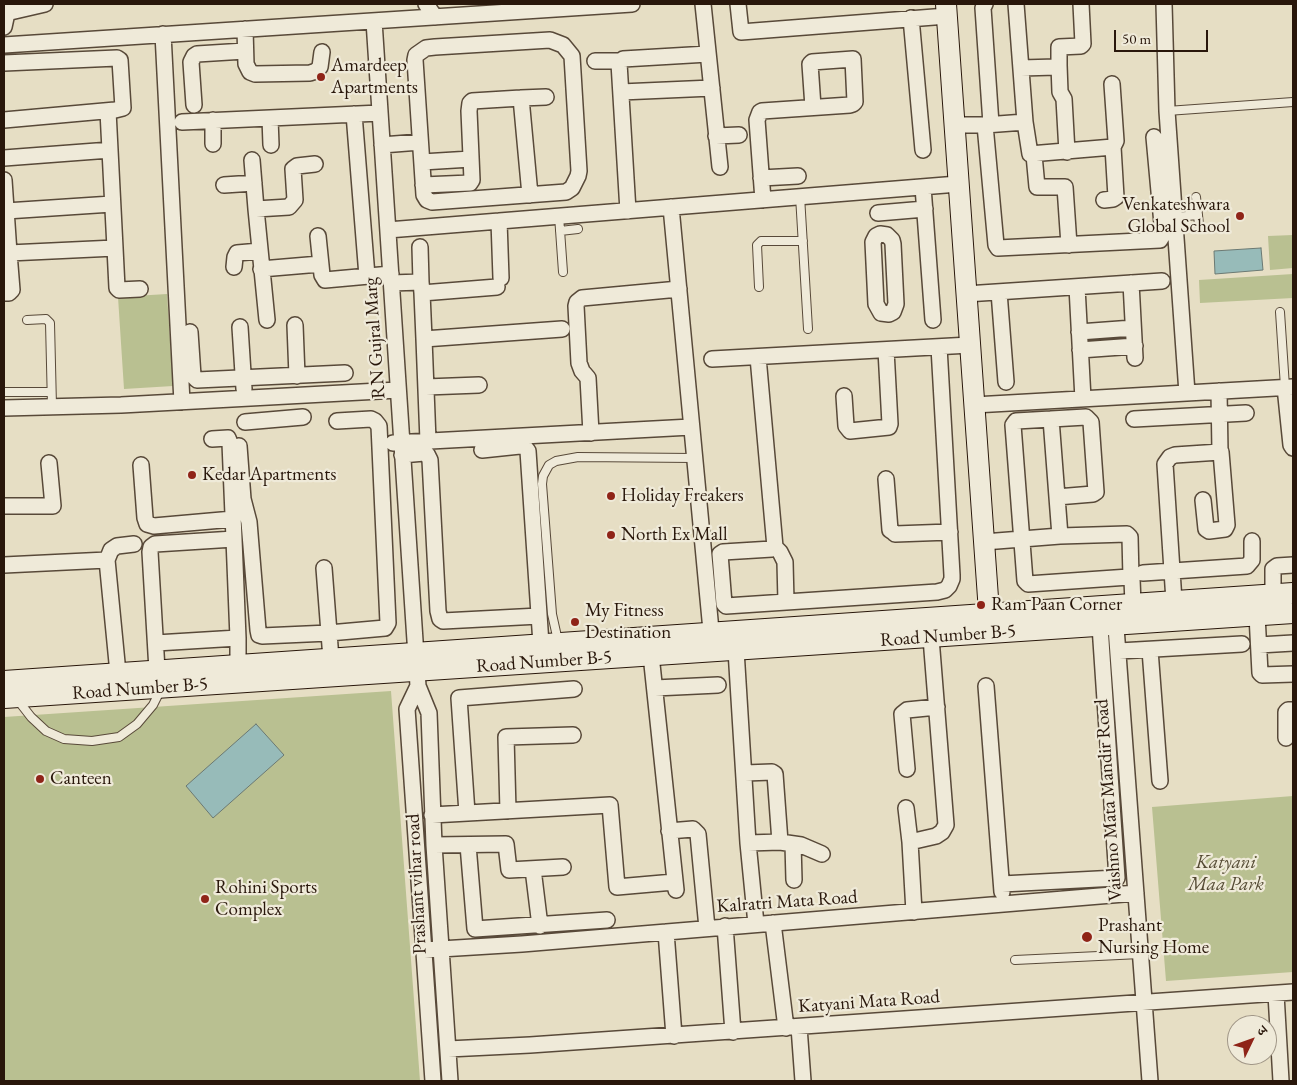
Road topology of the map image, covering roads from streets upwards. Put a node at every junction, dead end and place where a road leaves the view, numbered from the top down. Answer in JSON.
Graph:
{"nodes":[{"id":1,"x":45,"y":4,"type":"edge"},
{"id":2,"x":426,"y":4,"type":"edge"},
{"id":3,"x":632,"y":4,"type":"edge"},
{"id":4,"x":703,"y":4,"type":"edge"},
{"id":5,"x":738,"y":4,"type":"edge"},
{"id":6,"x":985,"y":4,"type":"edge"},
{"id":7,"x":1016,"y":4,"type":"edge"},
{"id":8,"x":1081,"y":4,"type":"edge"},
{"id":9,"x":1164,"y":4,"type":"edge"},
{"id":10,"x":946,"y":10,"type":"edge"},
{"id":11,"x":6,"y":14,"type":"edge"},
{"id":12,"x":435,"y":17,"type":"junction"},
{"id":13,"x":911,"y":18,"type":"junction"},
{"id":14,"x":374,"y":21,"type":"junction"},
{"id":15,"x":245,"y":29,"type":"junction"},
{"id":16,"x":163,"y":34,"type":"junction"},
{"id":17,"x":4,"y":45,"type":"edge"},
{"id":18,"x":245,"y":51,"type":"junction"},
{"id":19,"x":322,"y":52,"type":"dead end"},
{"id":20,"x":708,"y":54,"type":"junction"},
{"id":21,"x":620,"y":60,"type":"junction"},
{"id":22,"x":595,"y":62,"type":"dead end"},
{"id":23,"x":4,"y":63,"type":"edge"},
{"id":24,"x":1059,"y":65,"type":"junction"},
{"id":25,"x":1021,"y":68,"type":"junction"},
{"id":26,"x":1112,"y":84,"type":"dead end"},
{"id":27,"x":712,"y":88,"type":"junction"},
{"id":28,"x":621,"y":92,"type":"junction"},
{"id":29,"x":546,"y":97,"type":"dead end"},
{"id":30,"x":521,"y":98,"type":"junction"},
{"id":31,"x":194,"y":105,"type":"dead end"},
{"id":32,"x":813,"y":107,"type":"dead end"},
{"id":33,"x":108,"y":111,"type":"junction"},
{"id":34,"x":380,"y":113,"type":"junction"},
{"id":35,"x":354,"y":114,"type":"junction"},
{"id":36,"x":270,"y":118,"type":"junction"},
{"id":37,"x":4,"y":120,"type":"edge"},
{"id":38,"x":213,"y":120,"type":"junction"},
{"id":39,"x":182,"y":122,"type":"dead end"},
{"id":40,"x":1025,"y":122,"type":"junction"},
{"id":41,"x":954,"y":125,"type":"junction"},
{"id":42,"x":988,"y":125,"type":"junction"},
{"id":43,"x":739,"y":135,"type":"dead end"},
{"id":44,"x":716,"y":136,"type":"junction"},
{"id":45,"x":1154,"y":137,"type":"dead end"},
{"id":46,"x":420,"y":142,"type":"junction"},
{"id":47,"x":213,"y":144,"type":"dead end"},
{"id":48,"x":270,"y":145,"type":"dead end"},
{"id":49,"x":382,"y":145,"type":"junction"},
{"id":50,"x":1113,"y":147,"type":"junction"},
{"id":51,"x":110,"y":150,"type":"junction"},
{"id":52,"x":924,"y":150,"type":"dead end"},
{"id":53,"x":1068,"y":152,"type":"junction"},
{"id":54,"x":1034,"y":155,"type":"junction"},
{"id":55,"x":4,"y":158,"type":"edge"},
{"id":56,"x":471,"y":158,"type":"junction"},
{"id":57,"x":252,"y":160,"type":"dead end"},
{"id":58,"x":422,"y":162,"type":"junction"},
{"id":59,"x":315,"y":164,"type":"dead end"},
{"id":60,"x":720,"y":168,"type":"dead end"},
{"id":61,"x":798,"y":176,"type":"dead end"},
{"id":62,"x":760,"y":178,"type":"junction"},
{"id":63,"x":4,"y":180,"type":"edge"},
{"id":64,"x":254,"y":183,"type":"junction"},
{"id":65,"x":958,"y":184,"type":"junction"},
{"id":66,"x":224,"y":185,"type":"dead end"},
{"id":67,"x":423,"y":185,"type":"junction"},
{"id":68,"x":923,"y":187,"type":"junction"},
{"id":69,"x":875,"y":190,"type":"junction"},
{"id":70,"x":530,"y":195,"type":"junction"},
{"id":71,"x":763,"y":200,"type":"junction"},
{"id":72,"x":1104,"y":200,"type":"dead end"},
{"id":73,"x":112,"y":204,"type":"junction"},
{"id":74,"x":671,"y":207,"type":"junction"},
{"id":75,"x":256,"y":209,"type":"junction"},
{"id":76,"x":925,"y":209,"type":"junction"},
{"id":77,"x":6,"y":211,"type":"junction"},
{"id":78,"x":628,"y":211,"type":"junction"},
{"id":79,"x":878,"y":213,"type":"junction"},
{"id":80,"x":499,"y":221,"type":"junction"},
{"id":81,"x":388,"y":230,"type":"junction"},
{"id":82,"x":880,"y":234,"type":"dead end"},
{"id":83,"x":318,"y":236,"type":"dead end"},
{"id":84,"x":1069,"y":245,"type":"junction"},
{"id":85,"x":115,"y":248,"type":"junction"},
{"id":86,"x":420,"y":248,"type":"dead end"},
{"id":87,"x":260,"y":251,"type":"junction"},
{"id":88,"x":9,"y":253,"type":"junction"},
{"id":89,"x":320,"y":264,"type":"junction"},
{"id":90,"x":234,"y":267,"type":"dead end"},
{"id":91,"x":261,"y":269,"type":"junction"},
{"id":92,"x":366,"y":276,"type":"junction"},
{"id":93,"x":391,"y":279,"type":"junction"},
{"id":94,"x":1162,"y":281,"type":"dead end"},
{"id":95,"x":1131,"y":283,"type":"junction"},
{"id":96,"x":422,"y":287,"type":"junction"},
{"id":97,"x":1077,"y":287,"type":"junction"},
{"id":98,"x":140,"y":289,"type":"dead end"},
{"id":99,"x":678,"y":289,"type":"junction"},
{"id":100,"x":999,"y":292,"type":"junction"},
{"id":101,"x":4,"y":293,"type":"edge"},
{"id":102,"x":966,"y":294,"type":"junction"},
{"id":103,"x":267,"y":320,"type":"dead end"},
{"id":104,"x":933,"y":320,"type":"dead end"},
{"id":105,"x":295,"y":325,"type":"dead end"},
{"id":106,"x":240,"y":327,"type":"dead end"},
{"id":107,"x":1133,"y":328,"type":"junction"},
{"id":108,"x":562,"y":329,"type":"dead end"},
{"id":109,"x":190,"y":332,"type":"dead end"},
{"id":110,"x":1079,"y":332,"type":"junction"},
{"id":111,"x":424,"y":339,"type":"junction"},
{"id":112,"x":970,"y":345,"type":"junction"},
{"id":113,"x":939,"y":347,"type":"junction"},
{"id":114,"x":886,"y":350,"type":"junction"},
{"id":115,"x":1080,"y":350,"type":"junction"},
{"id":116,"x":758,"y":356,"type":"junction"},
{"id":117,"x":712,"y":359,"type":"dead end"},
{"id":118,"x":345,"y":373,"type":"dead end"},
{"id":119,"x":297,"y":376,"type":"junction"},
{"id":120,"x":243,"y":379,"type":"junction"},
{"id":121,"x":1006,"y":382,"type":"dead end"},
{"id":122,"x":479,"y":384,"type":"dead end"},
{"id":123,"x":426,"y":387,"type":"junction"},
{"id":124,"x":1289,"y":387,"type":"edge"},
{"id":125,"x":398,"y":390,"type":"junction"},
{"id":126,"x":1219,"y":391,"type":"junction"},
{"id":127,"x":1187,"y":393,"type":"junction"},
{"id":128,"x":844,"y":396,"type":"dead end"},
{"id":129,"x":268,"y":397,"type":"junction"},
{"id":130,"x":244,"y":398,"type":"junction"},
{"id":131,"x":1083,"y":399,"type":"junction"},
{"id":132,"x":182,"y":402,"type":"junction"},
{"id":133,"x":974,"y":405,"type":"junction"},
{"id":134,"x":1290,"y":407,"type":"edge"},
{"id":135,"x":4,"y":408,"type":"edge"},
{"id":136,"x":1246,"y":413,"type":"dead end"},
{"id":137,"x":1219,"y":414,"type":"junction"},
{"id":138,"x":303,"y":417,"type":"dead end"},
{"id":139,"x":1051,"y":419,"type":"junction"},
{"id":140,"x":1134,"y":419,"type":"dead end"},
{"id":141,"x":270,"y":420,"type":"junction"},
{"id":142,"x":337,"y":421,"type":"dead end"},
{"id":143,"x":245,"y":422,"type":"dead end"},
{"id":144,"x":692,"y":427,"type":"junction"},
{"id":145,"x":591,"y":433,"type":"junction"},
{"id":146,"x":212,"y":439,"type":"dead end"},
{"id":147,"x":428,"y":441,"type":"junction"},
{"id":148,"x":380,"y":444,"type":"junction"},
{"id":149,"x":239,"y":446,"type":"dead end"},
{"id":150,"x":1293,"y":448,"type":"edge"},
{"id":151,"x":402,"y":449,"type":"junction"},
{"id":152,"x":482,"y":450,"type":"dead end"},
{"id":153,"x":1220,"y":452,"type":"junction"},
{"id":154,"x":49,"y":463,"type":"dead end"},
{"id":155,"x":141,"y":464,"type":"dead end"},
{"id":156,"x":886,"y":479,"type":"dead end"},
{"id":157,"x":1057,"y":497,"type":"junction"},
{"id":158,"x":1203,"y":500,"type":"dead end"},
{"id":159,"x":4,"y":506,"type":"edge"},
{"id":160,"x":233,"y":519,"type":"junction"},
{"id":161,"x":950,"y":532,"type":"junction"},
{"id":162,"x":1060,"y":536,"type":"junction"},
{"id":163,"x":234,"y":539,"type":"junction"},
{"id":164,"x":1021,"y":539,"type":"junction"},
{"id":165,"x":1252,"y":541,"type":"dead end"},
{"id":166,"x":984,"y":542,"type":"junction"},
{"id":167,"x":134,"y":544,"type":"dead end"},
{"id":168,"x":775,"y":547,"type":"junction"},
{"id":169,"x":107,"y":560,"type":"junction"},
{"id":170,"x":4,"y":565,"type":"edge"},
{"id":171,"x":1293,"y":565,"type":"edge"},
{"id":172,"x":324,"y":568,"type":"dead end"},
{"id":173,"x":1172,"y":572,"type":"junction"},
{"id":174,"x":1137,"y":576,"type":"junction"},
{"id":175,"x":1293,"y":593,"type":"edge"},
{"id":176,"x":1273,"y":595,"type":"junction"},
{"id":177,"x":850,"y":598,"type":"junction"},
{"id":178,"x":1174,"y":601,"type":"junction"},
{"id":179,"x":786,"y":602,"type":"junction"},
{"id":180,"x":1293,"y":613,"type":"edge"},
{"id":181,"x":1116,"y":615,"type":"junction"},
{"id":182,"x":539,"y":616,"type":"junction"},
{"id":183,"x":1257,"y":616,"type":"junction"},
{"id":184,"x":849,"y":623,"type":"junction"},
{"id":185,"x":990,"y":624,"type":"junction"},
{"id":186,"x":329,"y":633,"type":"junction"},
{"id":187,"x":238,"y":638,"type":"junction"},
{"id":188,"x":931,"y":638,"type":"junction"},
{"id":189,"x":712,"y":642,"type":"junction"},
{"id":190,"x":156,"y":643,"type":"junction"},
{"id":191,"x":1293,"y":643,"type":"edge"},
{"id":192,"x":550,"y":644,"type":"junction"},
{"id":193,"x":1242,"y":644,"type":"dead end"},
{"id":194,"x":1258,"y":646,"type":"junction"},
{"id":195,"x":736,"y":650,"type":"junction"},
{"id":196,"x":1150,"y":650,"type":"junction"},
{"id":197,"x":1119,"y":652,"type":"junction"},
{"id":198,"x":651,"y":655,"type":"junction"},
{"id":199,"x":331,"y":659,"type":"junction"},
{"id":200,"x":238,"y":665,"type":"junction"},
{"id":201,"x":417,"y":670,"type":"junction"},
{"id":202,"x":118,"y":673,"type":"junction"},
{"id":203,"x":1293,"y":674,"type":"edge"},
{"id":204,"x":160,"y":679,"type":"junction"},
{"id":205,"x":4,"y":681,"type":"edge"},
{"id":206,"x":718,"y":685,"type":"dead end"},
{"id":207,"x":986,"y":686,"type":"dead end"},
{"id":208,"x":655,"y":688,"type":"junction"},
{"id":209,"x":574,"y":689,"type":"dead end"},
{"id":210,"x":10,"y":697,"type":"edge"},
{"id":211,"x":937,"y":707,"type":"junction"},
{"id":212,"x":1293,"y":710,"type":"edge"},
{"id":213,"x":573,"y":735,"type":"dead end"},
{"id":214,"x":1286,"y":738,"type":"dead end"},
{"id":215,"x":907,"y":770,"type":"dead end"},
{"id":216,"x":744,"y":773,"type":"junction"},
{"id":217,"x":1160,"y":782,"type":"dead end"},
{"id":218,"x":906,"y":808,"type":"dead end"},
{"id":219,"x":508,"y":810,"type":"junction"},
{"id":220,"x":467,"y":813,"type":"junction"},
{"id":221,"x":432,"y":815,"type":"junction"},
{"id":222,"x":669,"y":831,"type":"junction"},
{"id":223,"x":910,"y":842,"type":"junction"},
{"id":224,"x":748,"y":843,"type":"junction"},
{"id":225,"x":786,"y":843,"type":"junction"},
{"id":226,"x":434,"y":845,"type":"junction"},
{"id":227,"x":468,"y":845,"type":"junction"},
{"id":228,"x":822,"y":854,"type":"dead end"},
{"id":229,"x":563,"y":868,"type":"dead end"},
{"id":230,"x":533,"y":869,"type":"junction"},
{"id":231,"x":794,"y":880,"type":"dead end"},
{"id":232,"x":1002,"y":884,"type":"junction"},
{"id":233,"x":1136,"y":893,"type":"junction"},
{"id":234,"x":1003,"y":904,"type":"junction"},
{"id":235,"x":914,"y":912,"type":"junction"},
{"id":236,"x":607,"y":920,"type":"dead end"},
{"id":237,"x":773,"y":923,"type":"junction"},
{"id":238,"x":756,"y":924,"type":"junction"},
{"id":239,"x":540,"y":926,"type":"junction"},
{"id":240,"x":725,"y":926,"type":"junction"},
{"id":241,"x":707,"y":928,"type":"junction"},
{"id":242,"x":666,"y":932,"type":"junction"},
{"id":243,"x":440,"y":948,"type":"junction"},
{"id":244,"x":424,"y":950,"type":"junction"},
{"id":245,"x":1293,"y":992,"type":"edge"},
{"id":246,"x":1276,"y":994,"type":"junction"},
{"id":247,"x":1144,"y":1004,"type":"junction"},
{"id":248,"x":792,"y":1027,"type":"junction"},
{"id":249,"x":733,"y":1032,"type":"junction"},
{"id":250,"x":674,"y":1036,"type":"junction"},
{"id":251,"x":448,"y":1049,"type":"junction"},
{"id":252,"x":433,"y":1081,"type":"edge"},
{"id":253,"x":450,"y":1081,"type":"edge"},
{"id":254,"x":803,"y":1081,"type":"edge"},
{"id":255,"x":1150,"y":1081,"type":"edge"},
{"id":256,"x":1281,"y":1081,"type":"edge"}],
"edges":[{"from":1,"to":11,"type":"street"},
{"from":2,"to":12,"type":"street"},
{"from":3,"to":12,"type":"street"},
{"from":4,"to":20,"type":"street"},
{"from":5,"to":13,"type":"street"},
{"from":6,"to":42,"type":"street"},
{"from":7,"to":25,"type":"street"},
{"from":8,"to":24,"type":"street"},
{"from":9,"to":127,"type":"street"},
{"from":10,"to":13,"type":"street"},
{"from":10,"to":41,"type":"street"},
{"from":12,"to":14,"type":"street"},
{"from":13,"to":52,"type":"street"},
{"from":14,"to":15,"type":"street"},
{"from":14,"to":34,"type":"street","name":"RN Gujral Marg"},
{"from":15,"to":16,"type":"street"},
{"from":15,"to":18,"type":"street"},
{"from":16,"to":17,"type":"street"},
{"from":16,"to":132,"type":"street"},
{"from":18,"to":19,"type":"street"},
{"from":18,"to":31,"type":"street"},
{"from":20,"to":21,"type":"street"},
{"from":20,"to":27,"type":"street"},
{"from":21,"to":22,"type":"street"},
{"from":21,"to":28,"type":"street"},
{"from":23,"to":33,"type":"street"},
{"from":24,"to":25,"type":"street"},
{"from":24,"to":53,"type":"street"},
{"from":25,"to":40,"type":"street"},
{"from":26,"to":50,"type":"street"},
{"from":27,"to":28,"type":"street"},
{"from":27,"to":44,"type":"street"},
{"from":28,"to":78,"type":"street"},
{"from":29,"to":30,"type":"street"},
{"from":30,"to":56,"type":"street"},
{"from":30,"to":70,"type":"street"},
{"from":32,"to":62,"type":"street"},
{"from":33,"to":37,"type":"street"},
{"from":33,"to":51,"type":"street"},
{"from":34,"to":35,"type":"street"},
{"from":34,"to":49,"type":"street","name":"RN Gujral Marg"},
{"from":35,"to":36,"type":"street"},
{"from":35,"to":92,"type":"street"},
{"from":36,"to":38,"type":"street"},
{"from":36,"to":48,"type":"street"},
{"from":38,"to":39,"type":"street"},
{"from":38,"to":47,"type":"street"},
{"from":40,"to":42,"type":"street"},
{"from":40,"to":54,"type":"street"},
{"from":41,"to":42,"type":"street"},
{"from":41,"to":65,"type":"street"},
{"from":42,"to":84,"type":"street"},
{"from":43,"to":44,"type":"street"},
{"from":44,"to":60,"type":"street"},
{"from":45,"to":84,"type":"street"},
{"from":46,"to":49,"type":"street"},
{"from":46,"to":58,"type":"street"},
{"from":46,"to":70,"type":"street"},
{"from":49,"to":81,"type":"street","name":"RN Gujral Marg"},
{"from":50,"to":53,"type":"street"},
{"from":50,"to":72,"type":"street"},
{"from":51,"to":55,"type":"street"},
{"from":51,"to":73,"type":"street"},
{"from":53,"to":54,"type":"street"},
{"from":54,"to":84,"type":"street"},
{"from":56,"to":58,"type":"street"},
{"from":56,"to":67,"type":"street"},
{"from":57,"to":64,"type":"street"},
{"from":58,"to":67,"type":"street"},
{"from":59,"to":75,"type":"street"},
{"from":61,"to":62,"type":"street"},
{"from":62,"to":71,"type":"street"},
{"from":63,"to":77,"type":"street"},
{"from":64,"to":66,"type":"street"},
{"from":64,"to":75,"type":"street"},
{"from":65,"to":68,"type":"street"},
{"from":65,"to":102,"type":"street"},
{"from":67,"to":70,"type":"street"},
{"from":68,"to":69,"type":"street"},
{"from":68,"to":76,"type":"street"},
{"from":69,"to":71,"type":"street"},
{"from":69,"to":79,"type":"street"},
{"from":71,"to":74,"type":"street"},
{"from":73,"to":77,"type":"street"},
{"from":73,"to":85,"type":"street"},
{"from":74,"to":78,"type":"street"},
{"from":74,"to":99,"type":"street"},
{"from":75,"to":87,"type":"street"},
{"from":76,"to":79,"type":"street"},
{"from":76,"to":104,"type":"street"},
{"from":77,"to":88,"type":"street"},
{"from":78,"to":80,"type":"street"},
{"from":79,"to":82,"type":"street"},
{"from":80,"to":81,"type":"street"},
{"from":80,"to":96,"type":"street"},
{"from":81,"to":93,"type":"street","name":"RN Gujral Marg"},
{"from":83,"to":89,"type":"street"},
{"from":85,"to":88,"type":"street"},
{"from":85,"to":98,"type":"street"},
{"from":86,"to":96,"type":"street"},
{"from":87,"to":90,"type":"street"},
{"from":87,"to":91,"type":"street"},
{"from":88,"to":101,"type":"street"},
{"from":89,"to":91,"type":"street"},
{"from":89,"to":92,"type":"street"},
{"from":91,"to":103,"type":"street"},
{"from":92,"to":93,"type":"street"},
{"from":93,"to":96,"type":"street"},
{"from":93,"to":125,"type":"street","name":"RN Gujral Marg"},
{"from":94,"to":95,"type":"street"},
{"from":95,"to":97,"type":"street"},
{"from":95,"to":107,"type":"street"},
{"from":96,"to":111,"type":"street"},
{"from":97,"to":100,"type":"street"},
{"from":97,"to":110,"type":"street"},
{"from":99,"to":144,"type":"street"},
{"from":99,"to":145,"type":"street"},
{"from":100,"to":102,"type":"street"},
{"from":100,"to":121,"type":"street"},
{"from":102,"to":112,"type":"street"},
{"from":105,"to":119,"type":"street"},
{"from":106,"to":120,"type":"street"},
{"from":107,"to":110,"type":"street"},
{"from":107,"to":115,"type":"street"},
{"from":108,"to":111,"type":"street"},
{"from":109,"to":120,"type":"street"},
{"from":110,"to":115,"type":"street"},
{"from":111,"to":123,"type":"street"},
{"from":112,"to":113,"type":"street"},
{"from":112,"to":133,"type":"street"},
{"from":113,"to":114,"type":"street"},
{"from":113,"to":161,"type":"street"},
{"from":114,"to":116,"type":"street"},
{"from":114,"to":128,"type":"street"},
{"from":115,"to":131,"type":"street"},
{"from":116,"to":117,"type":"street"},
{"from":116,"to":168,"type":"street"},
{"from":118,"to":119,"type":"street"},
{"from":119,"to":120,"type":"street"},
{"from":120,"to":130,"type":"street"},
{"from":122,"to":123,"type":"street"},
{"from":123,"to":147,"type":"street"},
{"from":124,"to":126,"type":"street"},
{"from":124,"to":134,"type":"street"},
{"from":125,"to":129,"type":"street"},
{"from":125,"to":151,"type":"street","name":"RN Gujral Marg"},
{"from":126,"to":127,"type":"street"},
{"from":126,"to":137,"type":"street"},
{"from":127,"to":131,"type":"street"},
{"from":129,"to":130,"type":"street"},
{"from":129,"to":141,"type":"street"},
{"from":130,"to":132,"type":"street"},
{"from":131,"to":133,"type":"street"},
{"from":132,"to":135,"type":"street"},
{"from":133,"to":166,"type":"street"},
{"from":134,"to":150,"type":"street"},
{"from":136,"to":137,"type":"street"},
{"from":137,"to":140,"type":"street"},
{"from":137,"to":153,"type":"street"},
{"from":138,"to":141,"type":"street"},
{"from":139,"to":157,"type":"street"},
{"from":139,"to":157,"type":"street"},
{"from":139,"to":164,"type":"street"},
{"from":141,"to":143,"type":"street"},
{"from":142,"to":148,"type":"street"},
{"from":144,"to":145,"type":"street"},
{"from":144,"to":189,"type":"street"},
{"from":145,"to":147,"type":"street"},
{"from":146,"to":160,"type":"street"},
{"from":147,"to":151,"type":"street"},
{"from":148,"to":151,"type":"street"},
{"from":148,"to":186,"type":"street"},
{"from":149,"to":186,"type":"street"},
{"from":151,"to":182,"type":"street"},
{"from":151,"to":201,"type":"street","name":"RN Gujral Marg"},
{"from":152,"to":182,"type":"street"},
{"from":153,"to":158,"type":"street"},
{"from":153,"to":173,"type":"street"},
{"from":154,"to":159,"type":"street"},
{"from":155,"to":160,"type":"street"},
{"from":156,"to":161,"type":"street"},
{"from":157,"to":162,"type":"street"},
{"from":160,"to":163,"type":"street"},
{"from":161,"to":177,"type":"street"},
{"from":162,"to":164,"type":"street"},
{"from":162,"to":174,"type":"street"},
{"from":163,"to":187,"type":"street"},
{"from":163,"to":190,"type":"street"},
{"from":164,"to":166,"type":"street"},
{"from":164,"to":174,"type":"street"},
{"from":165,"to":173,"type":"street"},
{"from":166,"to":185,"type":"street"},
{"from":167,"to":169,"type":"street"},
{"from":168,"to":179,"type":"street"},
{"from":168,"to":179,"type":"street"},
{"from":169,"to":170,"type":"street"},
{"from":169,"to":202,"type":"street"},
{"from":171,"to":176,"type":"street"},
{"from":172,"to":186,"type":"street"},
{"from":173,"to":174,"type":"street"},
{"from":173,"to":178,"type":"street"},
{"from":174,"to":181,"type":"street"},
{"from":175,"to":176,"type":"street"},
{"from":176,"to":178,"type":"street"},
{"from":177,"to":179,"type":"street"},
{"from":177,"to":184,"type":"street"},
{"from":178,"to":181,"type":"street"},
{"from":180,"to":183,"type":"street","name":"Road Number B-5"},
{"from":181,"to":183,"type":"street","name":"Road Number B-5"},
{"from":181,"to":185,"type":"street","name":"Road Number B-5"},
{"from":181,"to":197,"type":"street","name":"Vaishno Mata Mandir Road"},
{"from":181,"to":232,"type":"street"},
{"from":182,"to":192,"type":"street"},
{"from":183,"to":194,"type":"street"},
{"from":184,"to":185,"type":"street"},
{"from":184,"to":189,"type":"street"},
{"from":185,"to":188,"type":"street","name":"Road Number B-5"},
{"from":186,"to":199,"type":"street"},
{"from":187,"to":190,"type":"street"},
{"from":187,"to":200,"type":"street"},
{"from":188,"to":195,"type":"street","name":"Road Number B-5"},
{"from":188,"to":211,"type":"street"},
{"from":189,"to":192,"type":"street"},
{"from":189,"to":195,"type":"street","name":"Road Number B-5"},
{"from":189,"to":198,"type":"street","name":"Road Number B-5"},
{"from":190,"to":204,"type":"street"},
{"from":191,"to":194,"type":"street"},
{"from":192,"to":201,"type":"street"},
{"from":193,"to":196,"type":"street"},
{"from":194,"to":203,"type":"street"},
{"from":195,"to":216,"type":"street"},
{"from":196,"to":197,"type":"street"},
{"from":196,"to":217,"type":"street"},
{"from":197,"to":233,"type":"street","name":"Vaishno Mata Mandir Road"},
{"from":198,"to":201,"type":"street","name":"Road Number B-5"},
{"from":198,"to":208,"type":"street"},
{"from":199,"to":200,"type":"street"},
{"from":199,"to":201,"type":"street"},
{"from":200,"to":204,"type":"street"},
{"from":201,"to":204,"type":"street","name":"Road Number B-5"},
{"from":201,"to":221,"type":"street","name":"Prashant vihar road"},
{"from":201,"to":244,"type":"street","name":"Prashant vihar road"},
{"from":202,"to":204,"type":"street"},
{"from":202,"to":205,"type":"street"},
{"from":204,"to":210,"type":"street","name":"Road Number B-5"},
{"from":206,"to":208,"type":"street"},
{"from":207,"to":232,"type":"street"},
{"from":208,"to":222,"type":"street"},
{"from":209,"to":220,"type":"street"},
{"from":211,"to":215,"type":"street"},
{"from":211,"to":223,"type":"street"},
{"from":212,"to":214,"type":"street"},
{"from":213,"to":219,"type":"street"},
{"from":216,"to":224,"type":"street"},
{"from":216,"to":225,"type":"street"},
{"from":218,"to":223,"type":"street"},
{"from":219,"to":220,"type":"street"},
{"from":219,"to":222,"type":"street"},
{"from":220,"to":221,"type":"street"},
{"from":221,"to":226,"type":"street","name":"Prashant vihar road"},
{"from":222,"to":241,"type":"street"},
{"from":223,"to":235,"type":"street"},
{"from":224,"to":225,"type":"street"},
{"from":224,"to":238,"type":"street"},
{"from":225,"to":228,"type":"street"},
{"from":225,"to":231,"type":"street"},
{"from":226,"to":227,"type":"street"},
{"from":226,"to":243,"type":"street","name":"Prashant vihar road"},
{"from":227,"to":230,"type":"street"},
{"from":227,"to":239,"type":"street"},
{"from":229,"to":230,"type":"street"},
{"from":230,"to":239,"type":"street"},
{"from":232,"to":234,"type":"street"},
{"from":233,"to":234,"type":"street","name":"Kalratri Mata Road"},
{"from":233,"to":247,"type":"street","name":"Vaishno Mata Mandir Road"},
{"from":234,"to":235,"type":"street","name":"Kalratri Mata Road"},
{"from":235,"to":237,"type":"street","name":"Kalratri Mata Road"},
{"from":236,"to":239,"type":"street"},
{"from":237,"to":238,"type":"street","name":"Kalratri Mata Road"},
{"from":237,"to":248,"type":"street"},
{"from":238,"to":240,"type":"street","name":"Kalratri Mata Road"},
{"from":240,"to":241,"type":"street","name":"Kalratri Mata Road"},
{"from":240,"to":249,"type":"street"},
{"from":241,"to":242,"type":"street","name":"Kalratri Mata Road"},
{"from":242,"to":243,"type":"street","name":"Kalratri Mata Road"},
{"from":242,"to":250,"type":"street"},
{"from":243,"to":244,"type":"street","name":"Kalratri Mata Road"},
{"from":243,"to":251,"type":"street","name":"Prashant vihar road"},
{"from":244,"to":252,"type":"street","name":"Prashant vihar road"},
{"from":245,"to":246,"type":"street","name":"Katyani Mata Road"},
{"from":246,"to":247,"type":"street","name":"Katyani Mata Road"},
{"from":246,"to":256,"type":"street"},
{"from":247,"to":248,"type":"street","name":"Katyani Mata Road"},
{"from":247,"to":255,"type":"street","name":"Vaishno Mata Mandir Road"},
{"from":248,"to":249,"type":"street","name":"Katyani Mata Road"},
{"from":248,"to":254,"type":"street"},
{"from":249,"to":250,"type":"street","name":"Katyani Mata Road"},
{"from":250,"to":251,"type":"street","name":"Katyani Mata Road"},
{"from":251,"to":253,"type":"street","name":"Prashant vihar road"}]}
